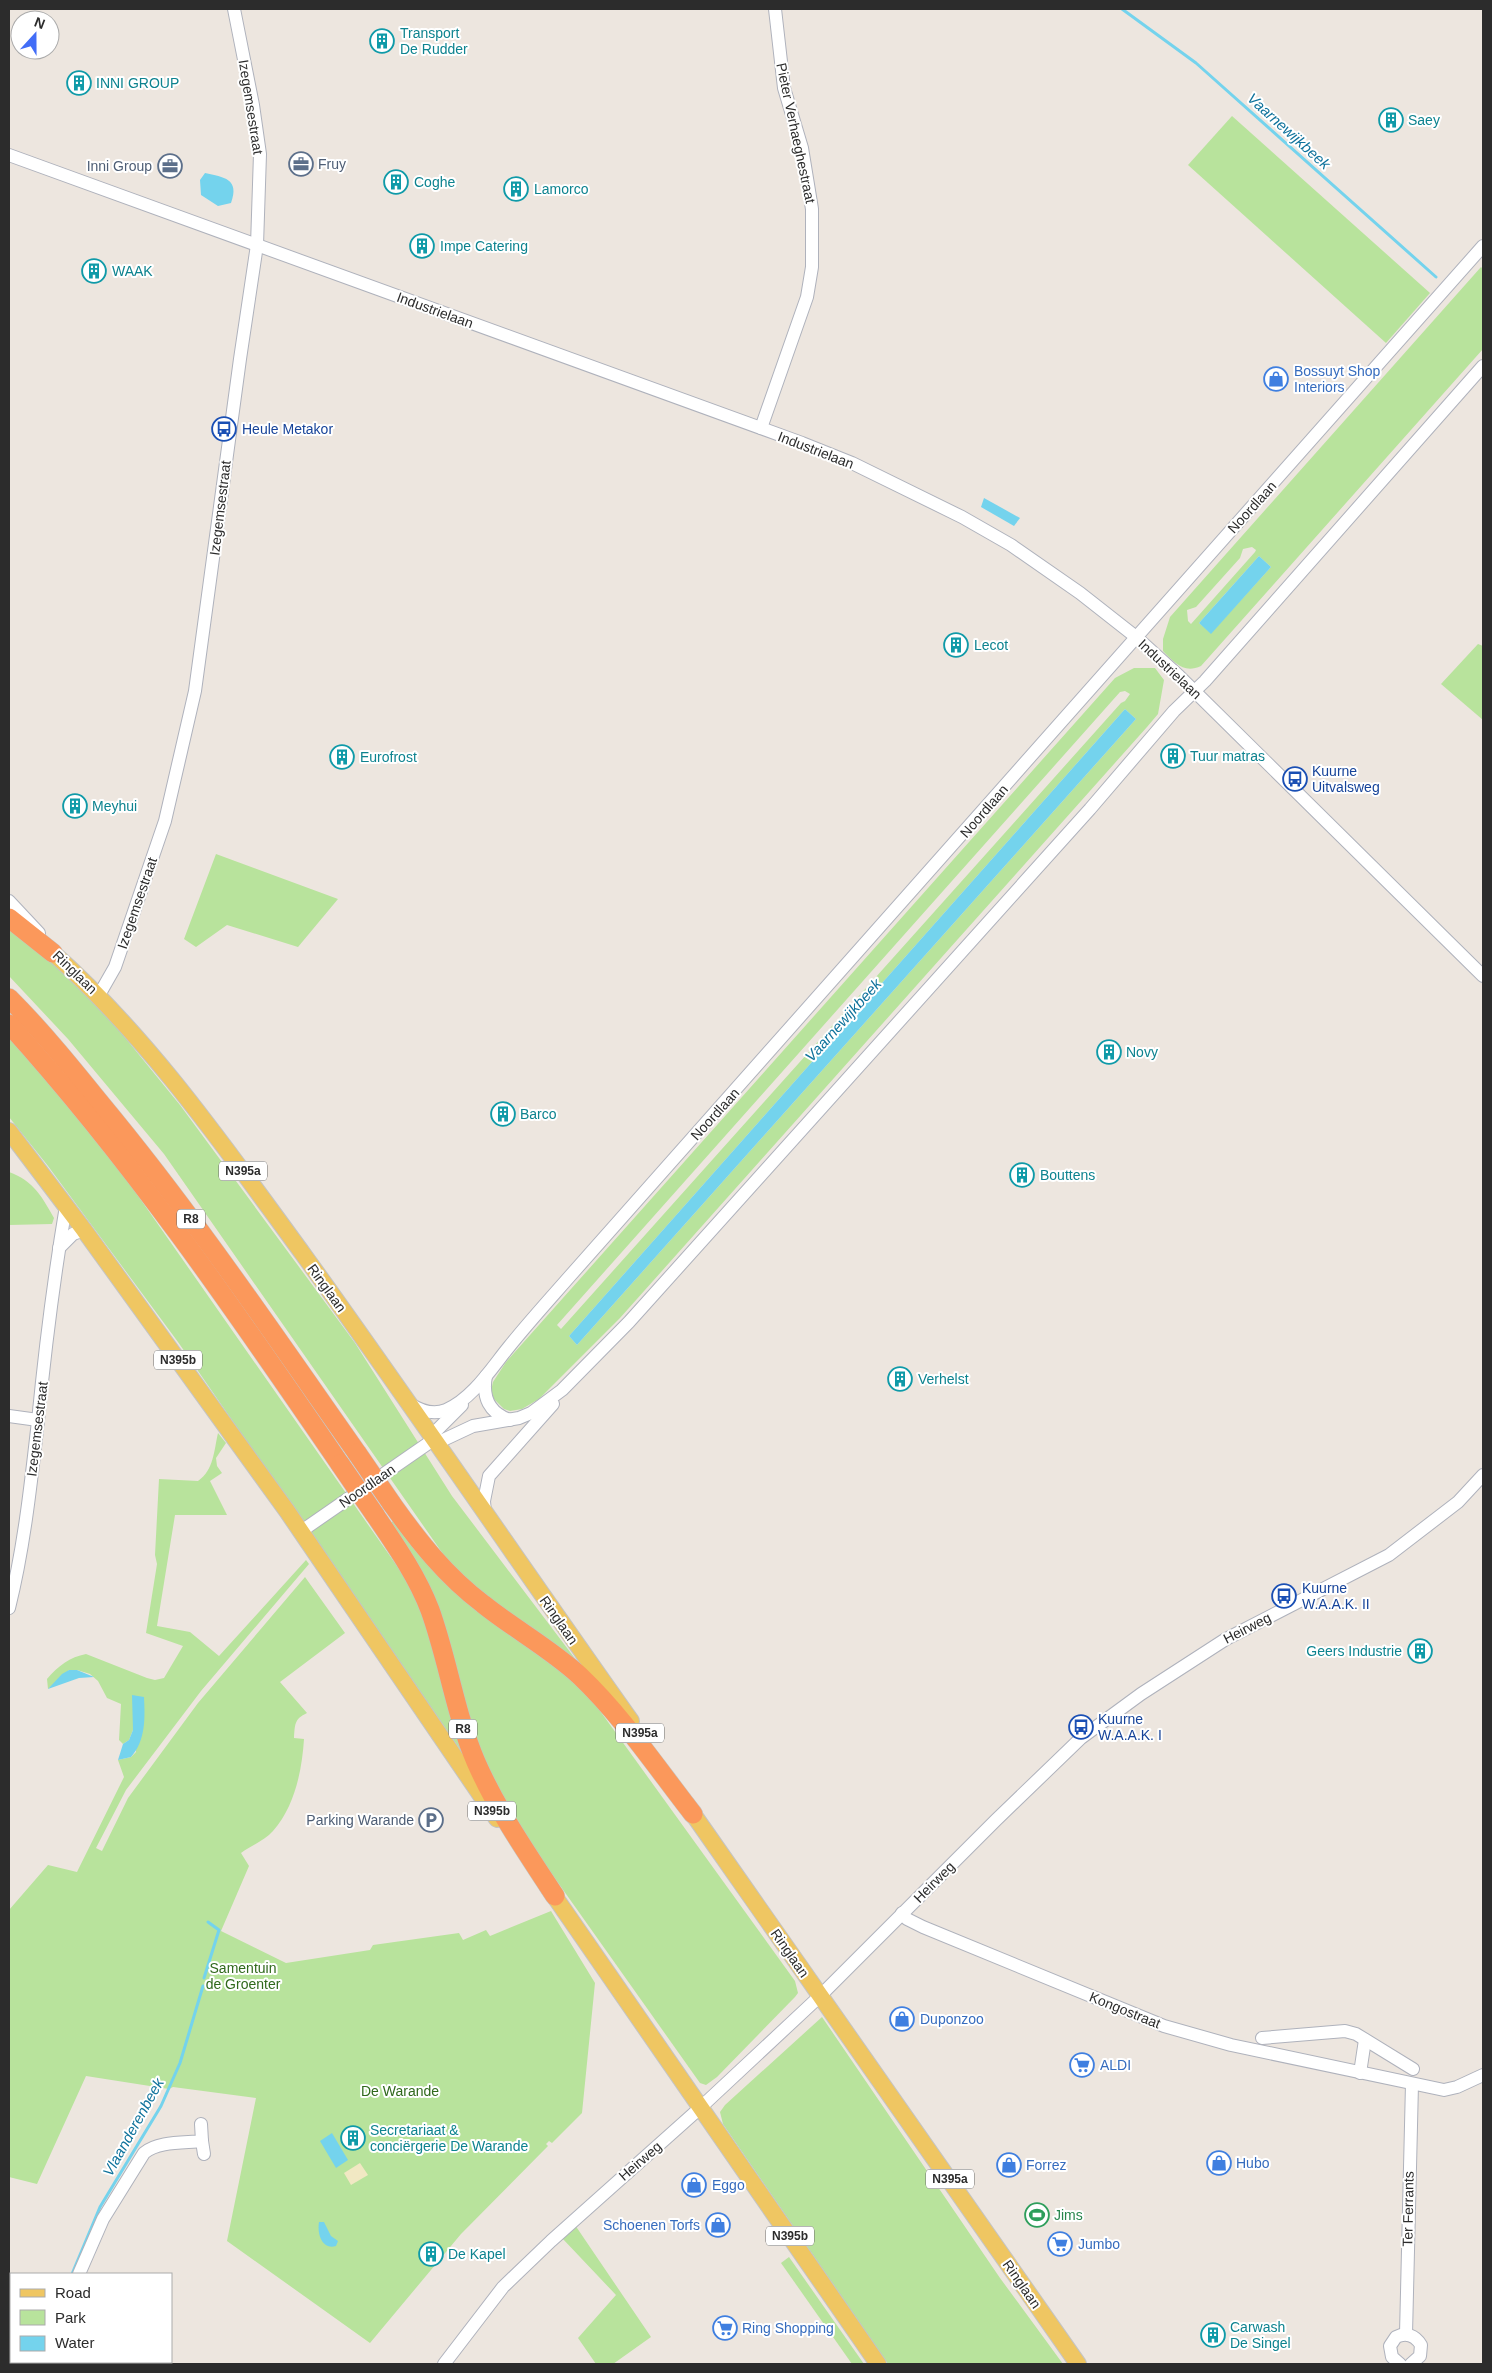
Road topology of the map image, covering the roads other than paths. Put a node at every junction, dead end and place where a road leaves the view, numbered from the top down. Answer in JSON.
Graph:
{"nodes":[{"id":1,"x":234,"y":9,"type":"edge"},
{"id":2,"x":775,"y":9,"type":"edge"},
{"id":3,"x":9,"y":155,"type":"edge"},
{"id":4,"x":257,"y":245,"type":"junction"},
{"id":5,"x":1483,"y":246,"type":"edge"},
{"id":6,"x":1483,"y":366,"type":"edge"},
{"id":7,"x":761,"y":428,"type":"junction"},
{"id":8,"x":1136,"y":638,"type":"junction"},
{"id":9,"x":1194,"y":692,"type":"junction"},
{"id":10,"x":9,"y":901,"type":"edge"},
{"id":11,"x":9,"y":918,"type":"edge"},
{"id":12,"x":53,"y":953,"type":"junction"},
{"id":13,"x":1483,"y":976,"type":"edge"},
{"id":14,"x":99,"y":995,"type":"junction"},
{"id":15,"x":9,"y":998,"type":"edge"},
{"id":16,"x":9,"y":1024,"type":"edge"},
{"id":17,"x":9,"y":1131,"type":"edge"},
{"id":18,"x":66,"y":1206,"type":"junction"},
{"id":19,"x":84,"y":1230,"type":"junction"},
{"id":20,"x":59,"y":1248,"type":"junction"},
{"id":21,"x":486,"y":1376,"type":"junction"},
{"id":22,"x":562,"y":1390,"type":"junction"},
{"id":23,"x":466,"y":1397,"type":"junction"},
{"id":24,"x":408,"y":1403,"type":"junction"},
{"id":25,"x":9,"y":1416,"type":"edge"},
{"id":26,"x":38,"y":1420,"type":"junction"},
{"id":27,"x":510,"y":1420,"type":"junction"},
{"id":28,"x":433,"y":1440,"type":"junction"},
{"id":29,"x":1483,"y":1475,"type":"edge"},
{"id":30,"x":486,"y":1516,"type":"junction"},
{"id":31,"x":300,"y":1532,"type":"junction"},
{"id":32,"x":9,"y":1608,"type":"edge"},
{"id":33,"x":693,"y":1814,"type":"junction"},
{"id":34,"x":555,"y":1896,"type":"junction"},
{"id":35,"x":902,"y":1913,"type":"junction"},
{"id":36,"x":820,"y":1996,"type":"junction"},
{"id":37,"x":1262,"y":2038,"type":"dead end"},
{"id":38,"x":1365,"y":2040,"type":"junction"},
{"id":39,"x":1413,"y":2068,"type":"dead end"},
{"id":40,"x":1360,"y":2073,"type":"junction"},
{"id":41,"x":1483,"y":2076,"type":"edge"},
{"id":42,"x":1412,"y":2084,"type":"junction"},
{"id":43,"x":700,"y":2108,"type":"junction"},
{"id":44,"x":201,"y":2124,"type":"dead end"},
{"id":45,"x":79,"y":2273,"type":"edge"},
{"id":46,"x":1406,"y":2334,"type":"junction"},
{"id":47,"x":444,"y":2364,"type":"edge"},
{"id":48,"x":878,"y":2364,"type":"edge"},
{"id":49,"x":1078,"y":2364,"type":"edge"},
{"id":50,"x":1400,"y":2364,"type":"edge"},
{"id":51,"x":1414,"y":2364,"type":"edge"}],
"edges":[{"from":1,"to":4,"type":"street","name":"Izegemsestraat"},
{"from":2,"to":7,"type":"street","name":"Pieter Verhaeghestraat"},
{"from":3,"to":4,"type":"street","name":"Industrielaan"},
{"from":4,"to":7,"type":"street","name":"Industrielaan"},
{"from":4,"to":14,"type":"street","name":"Izegemsestraat"},
{"from":5,"to":8,"type":"street","name":"Noordlaan"},
{"from":6,"to":9,"type":"street","name":"Noordlaan"},
{"from":7,"to":8,"type":"street","name":"Industrielaan"},
{"from":8,"to":9,"type":"street","name":"Industrielaan"},
{"from":8,"to":21,"type":"street","name":"Noordlaan"},
{"from":9,"to":13,"type":"street","name":"Industrielaan"},
{"from":9,"to":22,"type":"street","name":"Noordlaan"},
{"from":10,"to":12,"type":"street","name":"Ringlaan","number":"N395a"},
{"from":11,"to":12,"type":"highway"},
{"from":12,"to":14,"type":"main road","name":"Ringlaan","number":"N395a"},
{"from":14,"to":24,"type":"main road","name":"Ringlaan","number":"N395a"},
{"from":15,"to":33,"type":"highway","number":"R8","bridge":true},
{"from":16,"to":34,"type":"highway","number":"R8","bridge":true},
{"from":17,"to":18,"type":"main road","number":"N395b"},
{"from":18,"to":19,"type":"main road","number":"N395b"},
{"from":18,"to":20,"type":"street","name":"Izegemsestraat"},
{"from":19,"to":20,"type":"street"},
{"from":19,"to":31,"type":"main road","number":"N395b"},
{"from":20,"to":26,"type":"street","name":"Izegemsestraat"},
{"from":21,"to":23,"type":"street","name":"Noordlaan"},
{"from":21,"to":27,"type":"street"},
{"from":22,"to":27,"type":"street","name":"Noordlaan"},
{"from":22,"to":30,"type":"street","name":"Noordlaan"},
{"from":23,"to":24,"type":"street","name":"Noordlaan"},
{"from":23,"to":28,"type":"street","name":"Noordlaan"},
{"from":24,"to":28,"type":"main road","name":"Ringlaan","number":"N395a"},
{"from":25,"to":26,"type":"street"},
{"from":26,"to":32,"type":"street","name":"Izegemsestraat"},
{"from":27,"to":28,"type":"street","name":"Noordlaan"},
{"from":28,"to":30,"type":"main road","name":"Ringlaan","number":"N395a"},
{"from":28,"to":31,"type":"street","name":"Noordlaan"},
{"from":29,"to":35,"type":"street","name":"Heirweg"},
{"from":30,"to":33,"type":"main road","name":"Ringlaan","number":"N395a"},
{"from":31,"to":34,"type":"main road","number":"N395b"},
{"from":33,"to":36,"type":"main road","name":"Ringlaan","number":"N395a"},
{"from":34,"to":43,"type":"main road","number":"N395b"},
{"from":35,"to":36,"type":"street","name":"Heirweg"},
{"from":35,"to":40,"type":"street","name":"Kongostraat"},
{"from":36,"to":43,"type":"street","name":"Heirweg"},
{"from":36,"to":49,"type":"main road","name":"Ringlaan","number":"N395a"},
{"from":37,"to":38,"type":"street"},
{"from":38,"to":39,"type":"street"},
{"from":38,"to":40,"type":"street"},
{"from":40,"to":42,"type":"street","name":"Kongostraat"},
{"from":41,"to":42,"type":"street","name":"Kongostraat"},
{"from":42,"to":46,"type":"street","name":"Ter Ferrants"},
{"from":43,"to":47,"type":"street","name":"Heirweg"},
{"from":43,"to":48,"type":"main road","number":"N395b"},
{"from":44,"to":45,"type":"street"},
{"from":46,"to":50,"type":"street"},
{"from":46,"to":51,"type":"street"}]}
